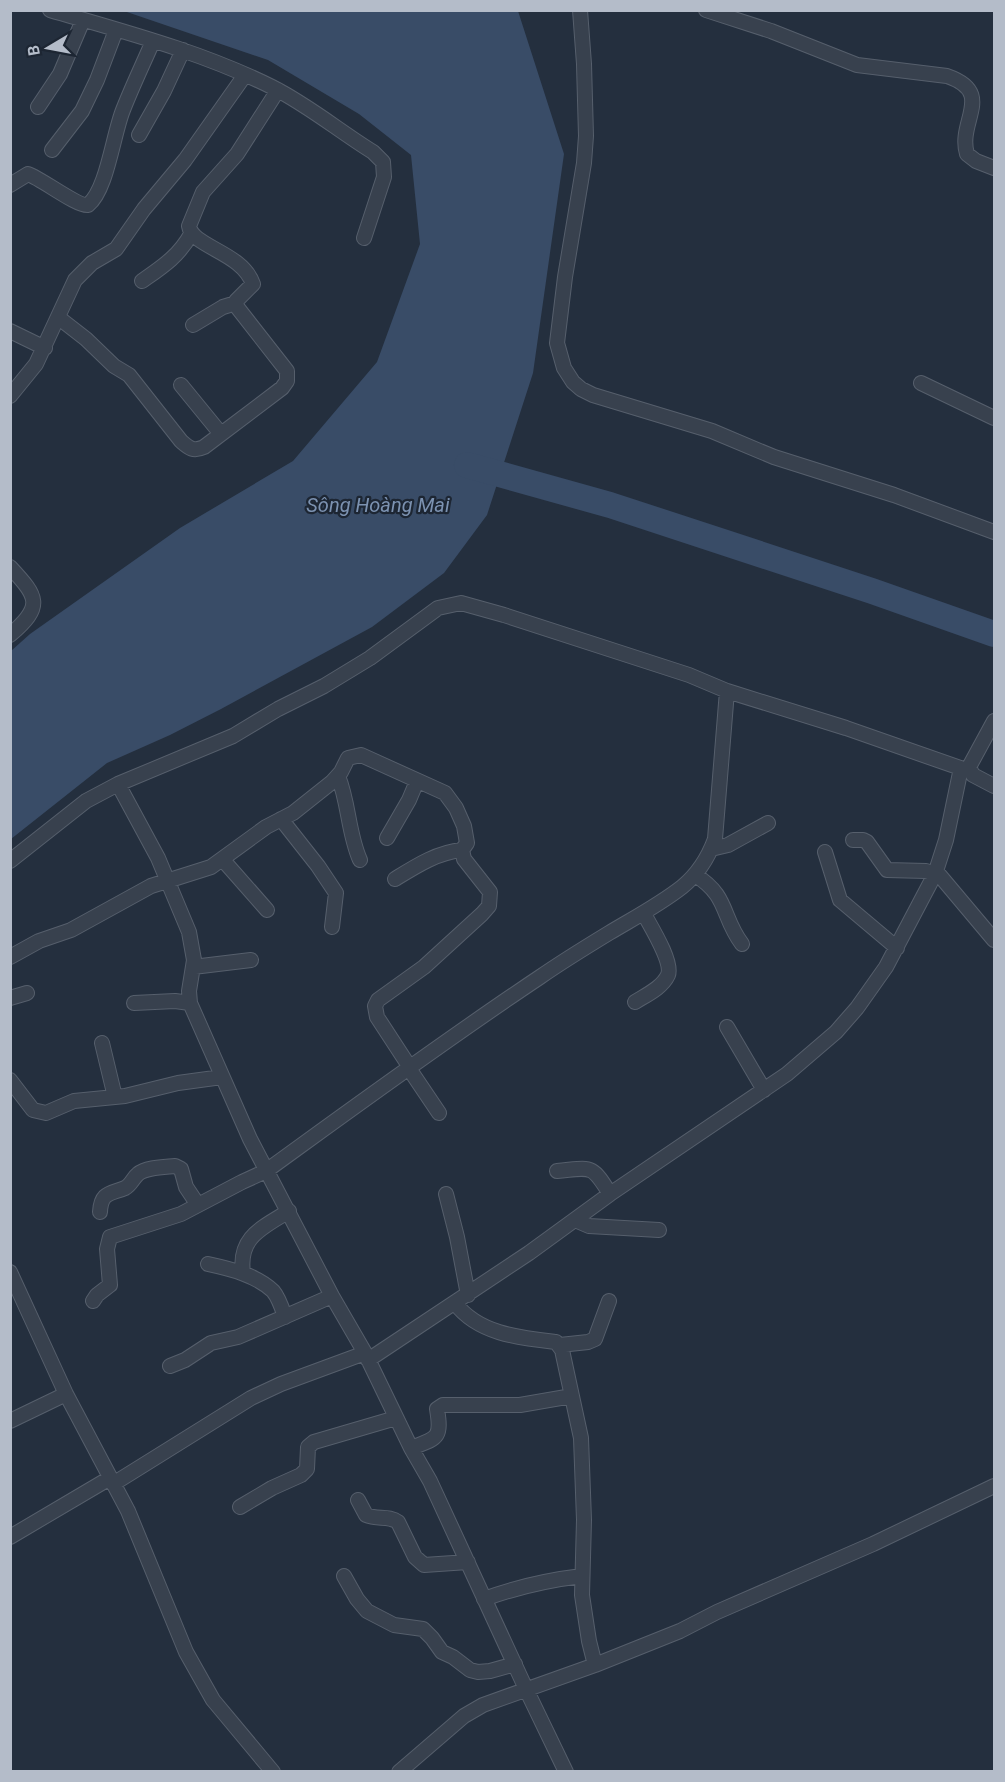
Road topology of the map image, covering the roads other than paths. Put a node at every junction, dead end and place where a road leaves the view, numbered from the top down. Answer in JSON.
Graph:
{"nodes":[{"id":1,"x":50,"y":10,"type":"edge"},
{"id":2,"x":580,"y":10,"type":"edge"},
{"id":3,"x":706,"y":10,"type":"edge"},
{"id":4,"x":83,"y":20,"type":"junction"},
{"id":5,"x":116,"y":30,"type":"junction"},
{"id":6,"x":153,"y":41,"type":"junction"},
{"id":7,"x":183,"y":50,"type":"junction"},
{"id":8,"x":245,"y":75,"type":"junction"},
{"id":9,"x":278,"y":90,"type":"junction"},
{"id":10,"x":38,"y":107,"type":"dead end"},
{"id":11,"x":139,"y":135,"type":"dead end"},
{"id":12,"x":52,"y":150,"type":"dead end"},
{"id":13,"x":994,"y":168,"type":"edge"},
{"id":14,"x":10,"y":185,"type":"edge"},
{"id":15,"x":191,"y":234,"type":"junction"},
{"id":16,"x":364,"y":238,"type":"dead end"},
{"id":17,"x":142,"y":281,"type":"dead end"},
{"id":18,"x":236,"y":303,"type":"junction"},
{"id":19,"x":59,"y":318,"type":"junction"},
{"id":20,"x":194,"y":325,"type":"dead end"},
{"id":21,"x":10,"y":331,"type":"edge"},
{"id":22,"x":45,"y":348,"type":"junction"},
{"id":23,"x":921,"y":383,"type":"dead end"},
{"id":24,"x":181,"y":385,"type":"dead end"},
{"id":25,"x":10,"y":396,"type":"edge"},
{"id":26,"x":994,"y":418,"type":"edge"},
{"id":27,"x":221,"y":434,"type":"junction"},
{"id":28,"x":994,"y":532,"type":"edge"},
{"id":29,"x":10,"y":567,"type":"edge"},
{"id":30,"x":10,"y":635,"type":"edge"},
{"id":31,"x":727,"y":691,"type":"junction"},
{"id":32,"x":994,"y":721,"type":"edge"},
{"id":33,"x":965,"y":769,"type":"junction"},
{"id":34,"x":338,"y":776,"type":"junction"},
{"id":35,"x":417,"y":781,"type":"junction"},
{"id":36,"x":118,"y":784,"type":"junction"},
{"id":37,"x":994,"y":786,"type":"edge"},
{"id":38,"x":281,"y":819,"type":"junction"},
{"id":39,"x":768,"y":823,"type":"dead end"},
{"id":40,"x":387,"y":838,"type":"dead end"},
{"id":41,"x":853,"y":840,"type":"dead end"},
{"id":42,"x":711,"y":849,"type":"junction"},
{"id":43,"x":462,"y":850,"type":"junction"},
{"id":44,"x":825,"y":852,"type":"dead end"},
{"id":45,"x":224,"y":860,"type":"junction"},
{"id":46,"x":360,"y":860,"type":"dead end"},
{"id":47,"x":10,"y":861,"type":"edge"},
{"id":48,"x":935,"y":872,"type":"junction"},
{"id":49,"x":695,"y":875,"type":"junction"},
{"id":50,"x":395,"y":879,"type":"dead end"},
{"id":51,"x":167,"y":881,"type":"junction"},
{"id":52,"x":267,"y":910,"type":"dead end"},
{"id":53,"x":644,"y":914,"type":"junction"},
{"id":54,"x":332,"y":927,"type":"dead end"},
{"id":55,"x":994,"y":940,"type":"edge"},
{"id":56,"x":742,"y":944,"type":"dead end"},
{"id":57,"x":897,"y":948,"type":"junction"},
{"id":58,"x":10,"y":957,"type":"edge"},
{"id":59,"x":251,"y":960,"type":"dead end"},
{"id":60,"x":194,"y":967,"type":"junction"},
{"id":61,"x":27,"y":993,"type":"dead end"},
{"id":62,"x":10,"y":998,"type":"edge"},
{"id":63,"x":635,"y":1002,"type":"dead end"},
{"id":64,"x":190,"y":1003,"type":"junction"},
{"id":65,"x":135,"y":1004,"type":"dead end"},
{"id":66,"x":727,"y":1027,"type":"dead end"},
{"id":67,"x":102,"y":1043,"type":"dead end"},
{"id":68,"x":408,"y":1067,"type":"junction"},
{"id":69,"x":222,"y":1077,"type":"junction"},
{"id":70,"x":10,"y":1080,"type":"edge"},
{"id":71,"x":764,"y":1090,"type":"junction"},
{"id":72,"x":115,"y":1097,"type":"junction"},
{"id":73,"x":439,"y":1113,"type":"dead end"},
{"id":74,"x":557,"y":1170,"type":"dead end"},
{"id":75,"x":266,"y":1171,"type":"junction"},
{"id":76,"x":446,"y":1194,"type":"dead end"},
{"id":77,"x":610,"y":1194,"type":"junction"},
{"id":78,"x":198,"y":1205,"type":"junction"},
{"id":79,"x":289,"y":1211,"type":"junction"},
{"id":80,"x":100,"y":1212,"type":"dead end"},
{"id":81,"x":575,"y":1220,"type":"junction"},
{"id":82,"x":659,"y":1230,"type":"dead end"},
{"id":83,"x":208,"y":1264,"type":"dead end"},
{"id":84,"x":10,"y":1272,"type":"edge"},
{"id":85,"x":243,"y":1273,"type":"junction"},
{"id":86,"x":468,"y":1295,"type":"junction"},
{"id":87,"x":332,"y":1296,"type":"junction"},
{"id":88,"x":93,"y":1300,"type":"dead end"},
{"id":89,"x":609,"y":1301,"type":"dead end"},
{"id":90,"x":455,"y":1303,"type":"junction"},
{"id":91,"x":285,"y":1317,"type":"junction"},
{"id":92,"x":560,"y":1345,"type":"junction"},
{"id":93,"x":366,"y":1357,"type":"junction"},
{"id":94,"x":170,"y":1366,"type":"dead end"},
{"id":95,"x":66,"y":1394,"type":"junction"},
{"id":96,"x":572,"y":1396,"type":"junction"},
{"id":97,"x":396,"y":1418,"type":"junction"},
{"id":98,"x":10,"y":1420,"type":"edge"},
{"id":99,"x":411,"y":1448,"type":"junction"},
{"id":100,"x":111,"y":1481,"type":"junction"},
{"id":101,"x":994,"y":1486,"type":"edge"},
{"id":102,"x":358,"y":1500,"type":"dead end"},
{"id":103,"x":240,"y":1507,"type":"dead end"},
{"id":104,"x":10,"y":1538,"type":"edge"},
{"id":105,"x":468,"y":1562,"type":"junction"},
{"id":106,"x":582,"y":1575,"type":"junction"},
{"id":107,"x":344,"y":1576,"type":"dead end"},
{"id":108,"x":484,"y":1599,"type":"junction"},
{"id":109,"x":515,"y":1664,"type":"junction"},
{"id":110,"x":596,"y":1665,"type":"junction"},
{"id":111,"x":526,"y":1689,"type":"junction"},
{"id":112,"x":562,"y":1770,"type":"edge"},
{"id":113,"x":273,"y":1772,"type":"edge"},
{"id":114,"x":399,"y":1772,"type":"edge"}],
"edges":[{"from":1,"to":4,"type":"street"},
{"from":2,"to":28,"type":"street"},
{"from":3,"to":13,"type":"street"},
{"from":4,"to":5,"type":"street"},
{"from":4,"to":10,"type":"street"},
{"from":5,"to":6,"type":"street"},
{"from":5,"to":12,"type":"street"},
{"from":6,"to":7,"type":"street"},
{"from":6,"to":14,"type":"street"},
{"from":7,"to":8,"type":"street"},
{"from":7,"to":11,"type":"street"},
{"from":8,"to":9,"type":"street"},
{"from":8,"to":19,"type":"street"},
{"from":9,"to":15,"type":"street"},
{"from":9,"to":16,"type":"street"},
{"from":15,"to":17,"type":"street"},
{"from":15,"to":18,"type":"street"},
{"from":18,"to":20,"type":"street"},
{"from":18,"to":27,"type":"street"},
{"from":19,"to":22,"type":"street"},
{"from":19,"to":27,"type":"street"},
{"from":21,"to":22,"type":"street"},
{"from":22,"to":25,"type":"street"},
{"from":23,"to":26,"type":"street"},
{"from":24,"to":27,"type":"street"},
{"from":29,"to":30,"type":"street"},
{"from":31,"to":33,"type":"street"},
{"from":31,"to":36,"type":"street"},
{"from":31,"to":42,"type":"street"},
{"from":32,"to":33,"type":"street"},
{"from":33,"to":37,"type":"street"},
{"from":33,"to":48,"type":"street"},
{"from":34,"to":35,"type":"street"},
{"from":34,"to":38,"type":"street"},
{"from":34,"to":46,"type":"street"},
{"from":35,"to":40,"type":"street"},
{"from":35,"to":43,"type":"street"},
{"from":36,"to":47,"type":"street"},
{"from":36,"to":51,"type":"street"},
{"from":38,"to":45,"type":"street"},
{"from":38,"to":54,"type":"street"},
{"from":39,"to":42,"type":"street"},
{"from":41,"to":48,"type":"street"},
{"from":42,"to":49,"type":"street"},
{"from":43,"to":50,"type":"street"},
{"from":43,"to":68,"type":"street"},
{"from":44,"to":57,"type":"street"},
{"from":45,"to":51,"type":"street"},
{"from":45,"to":52,"type":"street"},
{"from":48,"to":55,"type":"street"},
{"from":48,"to":57,"type":"street"},
{"from":49,"to":53,"type":"street"},
{"from":49,"to":56,"type":"street"},
{"from":51,"to":58,"type":"street"},
{"from":51,"to":60,"type":"street"},
{"from":53,"to":63,"type":"street"},
{"from":53,"to":68,"type":"street"},
{"from":57,"to":71,"type":"street"},
{"from":59,"to":60,"type":"street"},
{"from":60,"to":64,"type":"street"},
{"from":61,"to":62,"type":"street"},
{"from":64,"to":65,"type":"street"},
{"from":64,"to":69,"type":"street"},
{"from":66,"to":71,"type":"street"},
{"from":67,"to":72,"type":"street"},
{"from":68,"to":73,"type":"street"},
{"from":68,"to":75,"type":"street"},
{"from":69,"to":72,"type":"street"},
{"from":69,"to":75,"type":"street"},
{"from":70,"to":72,"type":"street"},
{"from":71,"to":77,"type":"street"},
{"from":74,"to":77,"type":"street"},
{"from":75,"to":78,"type":"street"},
{"from":75,"to":79,"type":"street"},
{"from":76,"to":86,"type":"street"},
{"from":77,"to":81,"type":"street"},
{"from":78,"to":80,"type":"street"},
{"from":78,"to":88,"type":"street"},
{"from":79,"to":85,"type":"street"},
{"from":79,"to":87,"type":"street"},
{"from":81,"to":82,"type":"street"},
{"from":81,"to":86,"type":"street"},
{"from":83,"to":85,"type":"street"},
{"from":84,"to":95,"type":"street"},
{"from":85,"to":91,"type":"street"},
{"from":86,"to":90,"type":"street"},
{"from":87,"to":91,"type":"street"},
{"from":87,"to":93,"type":"street"},
{"from":89,"to":92,"type":"street"},
{"from":90,"to":92,"type":"street"},
{"from":90,"to":93,"type":"street"},
{"from":91,"to":94,"type":"street"},
{"from":92,"to":96,"type":"street"},
{"from":93,"to":97,"type":"street"},
{"from":93,"to":100,"type":"street"},
{"from":95,"to":98,"type":"street"},
{"from":95,"to":100,"type":"street"},
{"from":96,"to":99,"type":"street"},
{"from":96,"to":106,"type":"street"},
{"from":97,"to":99,"type":"street"},
{"from":97,"to":103,"type":"street"},
{"from":99,"to":105,"type":"street"},
{"from":100,"to":104,"type":"street"},
{"from":100,"to":113,"type":"street"},
{"from":101,"to":110,"type":"street"},
{"from":102,"to":105,"type":"street"},
{"from":105,"to":108,"type":"street"},
{"from":106,"to":108,"type":"street"},
{"from":106,"to":110,"type":"street"},
{"from":107,"to":109,"type":"street"},
{"from":108,"to":109,"type":"street"},
{"from":109,"to":111,"type":"street"},
{"from":110,"to":111,"type":"street"},
{"from":111,"to":112,"type":"street"},
{"from":111,"to":114,"type":"street"}]}
